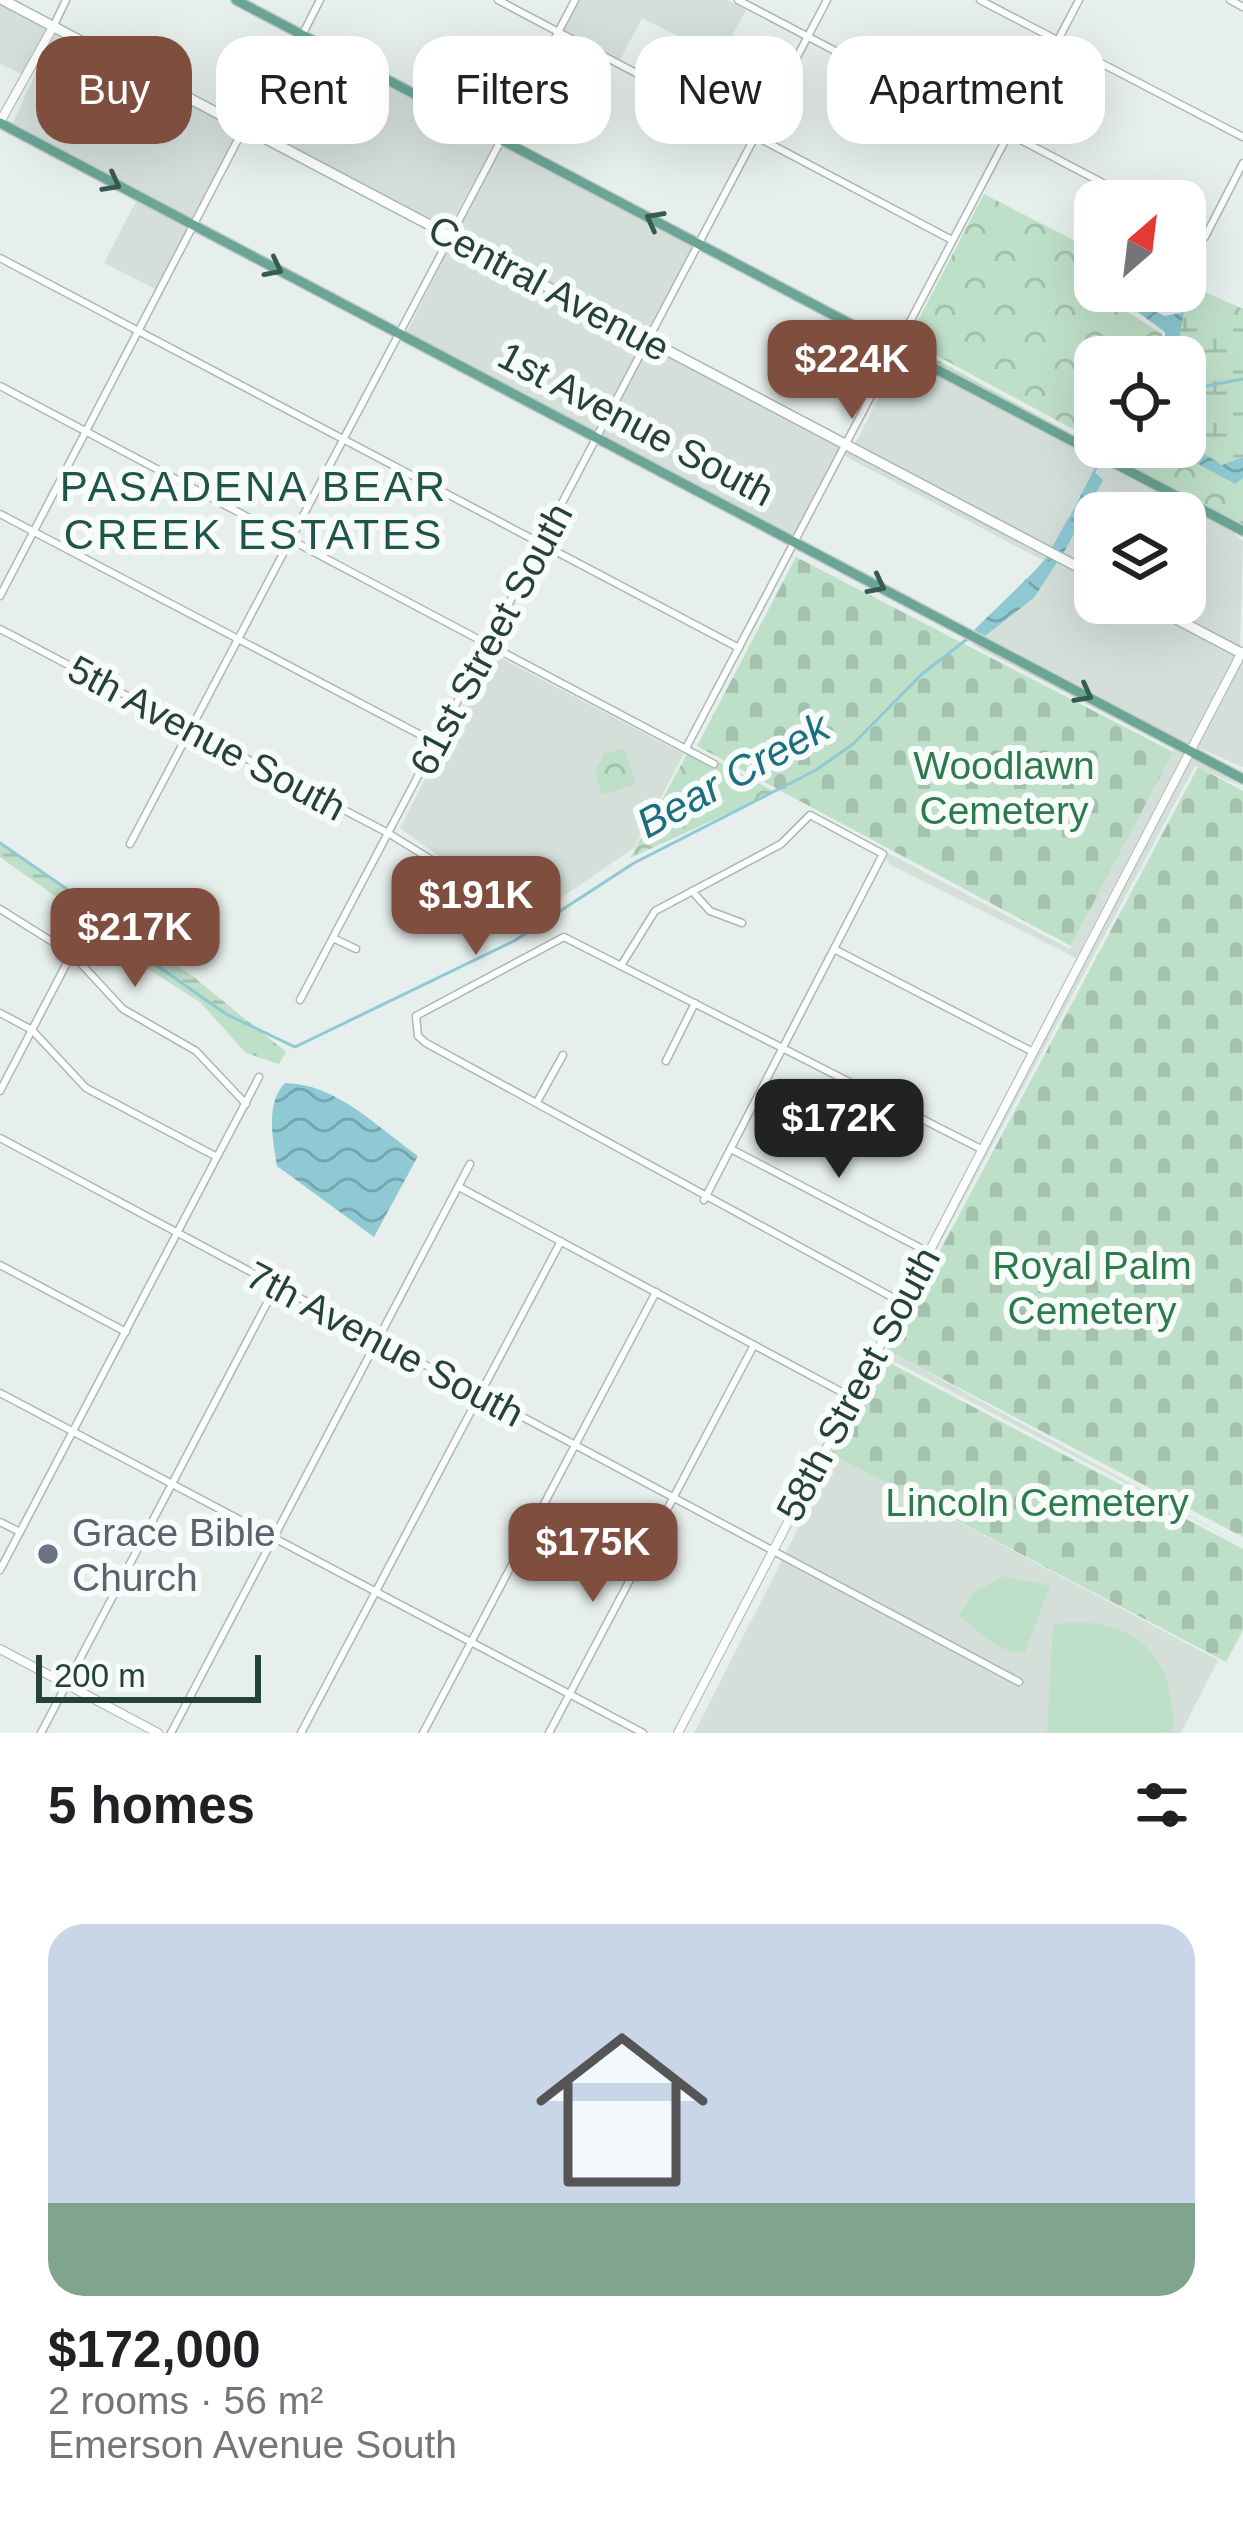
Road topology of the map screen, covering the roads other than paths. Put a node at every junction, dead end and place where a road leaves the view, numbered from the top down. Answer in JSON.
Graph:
{"nodes":[{"id":1,"x":3,"y":0,"type":"edge"},
{"id":2,"x":66,"y":0,"type":"edge"},
{"id":3,"x":236,"y":0,"type":"edge"},
{"id":4,"x":320,"y":0,"type":"edge"},
{"id":5,"x":498,"y":0,"type":"edge"},
{"id":6,"x":574,"y":0,"type":"edge"},
{"id":7,"x":738,"y":0,"type":"edge"},
{"id":8,"x":826,"y":0,"type":"edge"},
{"id":9,"x":980,"y":0,"type":"edge"},
{"id":10,"x":1079,"y":0,"type":"edge"},
{"id":11,"x":1230,"y":0,"type":"edge"},
{"id":12,"x":1243,"y":7,"type":"edge"},
{"id":13,"x":53,"y":27,"type":"junction"},
{"id":14,"x":558,"y":32,"type":"junction"},
{"id":15,"x":302,"y":34,"type":"junction"},
{"id":16,"x":556,"y":36,"type":"edge"},
{"id":17,"x":1048,"y":36,"type":"edge"},
{"id":18,"x":1061,"y":36,"type":"edge"},
{"id":19,"x":807,"y":37,"type":"junction"},
{"id":20,"x":803,"y":45,"type":"edge"},
{"id":21,"x":827,"y":47,"type":"edge"},
{"id":22,"x":1105,"y":65,"type":"edge"},
{"id":23,"x":635,"y":73,"type":"edge"},
{"id":24,"x":413,"y":93,"type":"edge"},
{"id":25,"x":216,"y":113,"type":"edge"},
{"id":26,"x":0,"y":123,"type":"edge"},
{"id":27,"x":1243,"y":137,"type":"edge"},
{"id":28,"x":240,"y":144,"type":"edge"},
{"id":29,"x":275,"y":144,"type":"edge"},
{"id":30,"x":499,"y":144,"type":"edge"},
{"id":31,"x":509,"y":144,"type":"edge"},
{"id":32,"x":751,"y":144,"type":"edge"},
{"id":33,"x":770,"y":144,"type":"edge"},
{"id":34,"x":1003,"y":144,"type":"edge"},
{"id":35,"x":1029,"y":144,"type":"edge"},
{"id":36,"x":1243,"y":163,"type":"edge"},
{"id":37,"x":1097,"y":180,"type":"edge"},
{"id":38,"x":195,"y":227,"type":"junction"},
{"id":39,"x":450,"y":235,"type":"junction"},
{"id":40,"x":1206,"y":235,"type":"edge"},
{"id":41,"x":952,"y":240,"type":"junction"},
{"id":42,"x":698,"y":243,"type":"junction"},
{"id":43,"x":0,"y":258,"type":"edge"},
{"id":44,"x":140,"y":330,"type":"junction"},
{"id":45,"x":399,"y":333,"type":"junction"},
{"id":46,"x":648,"y":339,"type":"junction"},
{"id":47,"x":895,"y":348,"type":"junction"},
{"id":48,"x":0,"y":386,"type":"edge"},
{"id":49,"x":87,"y":432,"type":"junction"},
{"id":50,"x":597,"y":438,"type":"junction"},
{"id":51,"x":343,"y":439,"type":"junction"},
{"id":52,"x":845,"y":444,"type":"junction"},
{"id":53,"x":0,"y":514,"type":"edge"},
{"id":54,"x":1243,"y":531,"type":"edge"},
{"id":55,"x":34,"y":532,"type":"junction"},
{"id":56,"x":290,"y":539,"type":"junction"},
{"id":57,"x":794,"y":542,"type":"junction"},
{"id":58,"x":540,"y":543,"type":"junction"},
{"id":59,"x":1074,"y":565,"type":"edge"},
{"id":60,"x":0,"y":596,"type":"edge"},
{"id":61,"x":1186,"y":624,"type":"edge"},
{"id":62,"x":0,"y":629,"type":"edge"},
{"id":63,"x":237,"y":639,"type":"junction"},
{"id":64,"x":488,"y":643,"type":"junction"},
{"id":65,"x":739,"y":648,"type":"junction"},
{"id":66,"x":1242,"y":653,"type":"edge"},
{"id":67,"x":190,"y":730,"type":"junction"},
{"id":68,"x":436,"y":743,"type":"junction"},
{"id":69,"x":686,"y":748,"type":"junction"},
{"id":70,"x":1190,"y":750,"type":"junction"},
{"id":71,"x":714,"y":764,"type":"dead end"},
{"id":72,"x":1243,"y":779,"type":"edge"},
{"id":73,"x":388,"y":833,"type":"junction"},
{"id":74,"x":130,"y":844,"type":"dead end"},
{"id":75,"x":473,"y":887,"type":"junction"},
{"id":76,"x":692,"y":891,"type":"junction"},
{"id":77,"x":508,"y":907,"type":"dead end"},
{"id":78,"x":462,"y":908,"type":"dead end"},
{"id":79,"x":0,"y":909,"type":"edge"},
{"id":80,"x":93,"y":913,"type":"dead end"},
{"id":81,"x":742,"y":923,"type":"dead end"},
{"id":82,"x":333,"y":938,"type":"junction"},
{"id":83,"x":356,"y":949,"type":"dead end"},
{"id":84,"x":834,"y":949,"type":"junction"},
{"id":85,"x":72,"y":954,"type":"junction"},
{"id":86,"x":622,"y":964,"type":"junction"},
{"id":87,"x":301,"y":1000,"type":"dead end"},
{"id":88,"x":695,"y":1003,"type":"junction"},
{"id":89,"x":0,"y":1013,"type":"edge"},
{"id":90,"x":32,"y":1030,"type":"junction"},
{"id":91,"x":782,"y":1046,"type":"junction"},
{"id":92,"x":1031,"y":1051,"type":"junction"},
{"id":93,"x":563,"y":1054,"type":"dead end"},
{"id":94,"x":666,"y":1061,"type":"dead end"},
{"id":95,"x":260,"y":1077,"type":"dead end"},
{"id":96,"x":0,"y":1091,"type":"edge"},
{"id":97,"x":537,"y":1102,"type":"junction"},
{"id":98,"x":245,"y":1104,"type":"junction"},
{"id":99,"x":0,"y":1138,"type":"edge"},
{"id":100,"x":731,"y":1148,"type":"junction"},
{"id":101,"x":980,"y":1149,"type":"junction"},
{"id":102,"x":217,"y":1157,"type":"junction"},
{"id":103,"x":470,"y":1164,"type":"dead end"},
{"id":104,"x":459,"y":1186,"type":"junction"},
{"id":105,"x":704,"y":1200,"type":"junction"},
{"id":106,"x":178,"y":1233,"type":"junction"},
{"id":107,"x":561,"y":1241,"type":"junction"},
{"id":108,"x":928,"y":1252,"type":"junction"},
{"id":109,"x":0,"y":1265,"type":"edge"},
{"id":110,"x":276,"y":1286,"type":"junction"},
{"id":111,"x":656,"y":1292,"type":"junction"},
{"id":112,"x":901,"y":1302,"type":"junction"},
{"id":113,"x":126,"y":1332,"type":"junction"},
{"id":114,"x":378,"y":1340,"type":"junction"},
{"id":115,"x":754,"y":1345,"type":"junction"},
{"id":116,"x":0,"y":1393,"type":"edge"},
{"id":117,"x":479,"y":1394,"type":"junction"},
{"id":118,"x":851,"y":1396,"type":"junction"},
{"id":119,"x":72,"y":1432,"type":"junction"},
{"id":120,"x":575,"y":1444,"type":"junction"},
{"id":121,"x":172,"y":1484,"type":"junction"},
{"id":122,"x":674,"y":1497,"type":"junction"},
{"id":123,"x":0,"y":1522,"type":"edge"},
{"id":124,"x":20,"y":1532,"type":"junction"},
{"id":125,"x":274,"y":1538,"type":"junction"},
{"id":126,"x":771,"y":1549,"type":"junction"},
{"id":127,"x":0,"y":1570,"type":"edge"},
{"id":128,"x":376,"y":1591,"type":"junction"},
{"id":129,"x":471,"y":1642,"type":"junction"},
{"id":130,"x":0,"y":1649,"type":"edge"},
{"id":131,"x":1019,"y":1682,"type":"dead end"},
{"id":132,"x":67,"y":1684,"type":"junction"},
{"id":133,"x":570,"y":1694,"type":"junction"},
{"id":134,"x":41,"y":1733,"type":"edge"},
{"id":135,"x":158,"y":1733,"type":"edge"},
{"id":136,"x":171,"y":1733,"type":"edge"},
{"id":137,"x":301,"y":1733,"type":"edge"},
{"id":138,"x":423,"y":1733,"type":"edge"},
{"id":139,"x":549,"y":1733,"type":"edge"},
{"id":140,"x":644,"y":1733,"type":"edge"},
{"id":141,"x":678,"y":1733,"type":"edge"}],
"edges":[{"from":1,"to":13,"type":"main road","name":"Central Avenue"},
{"from":2,"to":13,"type":"street"},
{"from":3,"to":15,"type":"main road"},
{"from":4,"to":15,"type":"street"},
{"from":5,"to":14,"type":"street"},
{"from":6,"to":14,"type":"street"},
{"from":7,"to":19,"type":"street"},
{"from":8,"to":19,"type":"street","name":"61st Street South"},
{"from":9,"to":17,"type":"street"},
{"from":10,"to":18,"type":"street"},
{"from":11,"to":12,"type":"street"},
{"from":13,"to":25,"type":"main road","name":"Central Avenue"},
{"from":13,"to":26,"type":"street"},
{"from":14,"to":16,"type":"street"},
{"from":14,"to":23,"type":"street"},
{"from":15,"to":24,"type":"main road"},
{"from":19,"to":20,"type":"street","name":"61st Street South"},
{"from":19,"to":21,"type":"street"},
{"from":22,"to":27,"type":"street"},
{"from":26,"to":38,"type":"main road","name":"1st Avenue South","one_way":true},
{"from":28,"to":38,"type":"street"},
{"from":29,"to":39,"type":"main road","name":"Central Avenue"},
{"from":30,"to":39,"type":"street"},
{"from":42,"to":31,"type":"main road","one_way":true},
{"from":32,"to":42,"type":"street","name":"61st Street South"},
{"from":33,"to":41,"type":"street"},
{"from":34,"to":41,"type":"street"},
{"from":35,"to":37,"type":"street"},
{"from":36,"to":40,"type":"street"},
{"from":38,"to":44,"type":"street"},
{"from":38,"to":45,"type":"main road","name":"1st Avenue South","one_way":true},
{"from":39,"to":45,"type":"street"},
{"from":39,"to":46,"type":"main road","name":"Central Avenue"},
{"from":41,"to":47,"type":"street"},
{"from":42,"to":46,"type":"street","name":"61st Street South"},
{"from":42,"to":47,"type":"main road"},
{"from":43,"to":44,"type":"street"},
{"from":44,"to":49,"type":"street"},
{"from":44,"to":51,"type":"street"},
{"from":45,"to":50,"type":"main road","name":"1st Avenue South"},
{"from":45,"to":51,"type":"street"},
{"from":46,"to":50,"type":"street","name":"61st Street South"},
{"from":46,"to":52,"type":"main road","name":"Central Avenue"},
{"from":47,"to":52,"type":"street"},
{"from":47,"to":54,"type":"main road"},
{"from":48,"to":49,"type":"street"},
{"from":49,"to":55,"type":"street"},
{"from":49,"to":56,"type":"street"},
{"from":50,"to":57,"type":"main road","name":"1st Avenue South"},
{"from":50,"to":58,"type":"street","name":"61st Street South"},
{"from":51,"to":56,"type":"street"},
{"from":51,"to":58,"type":"street"},
{"from":52,"to":57,"type":"street"},
{"from":52,"to":59,"type":"main road","name":"Central Avenue"},
{"from":53,"to":55,"type":"street"},
{"from":55,"to":60,"type":"street"},
{"from":55,"to":63,"type":"street"},
{"from":56,"to":63,"type":"street"},
{"from":56,"to":64,"type":"street"},
{"from":57,"to":65,"type":"street"},
{"from":57,"to":70,"type":"main road","name":"1st Avenue South","one_way":true},
{"from":58,"to":64,"type":"street","name":"61st Street South"},
{"from":58,"to":65,"type":"street"},
{"from":61,"to":66,"type":"main road"},
{"from":62,"to":67,"type":"street","name":"5th Avenue South"},
{"from":63,"to":67,"type":"street"},
{"from":63,"to":68,"type":"street"},
{"from":64,"to":68,"type":"street","name":"61st Street South"},
{"from":64,"to":69,"type":"street"},
{"from":65,"to":69,"type":"street"},
{"from":66,"to":70,"type":"street","name":"58th Street South"},
{"from":67,"to":73,"type":"street","name":"5th Avenue South"},
{"from":67,"to":74,"type":"street"},
{"from":68,"to":73,"type":"street","name":"61st Street South"},
{"from":69,"to":71,"type":"street"},
{"from":70,"to":72,"type":"main road","name":"1st Avenue South"},
{"from":70,"to":92,"type":"street","name":"58th Street South"},
{"from":73,"to":75,"type":"street","name":"5th Avenue South"},
{"from":73,"to":82,"type":"street","name":"61st Street South"},
{"from":75,"to":77,"type":"street","name":"5th Avenue South"},
{"from":75,"to":78,"type":"street"},
{"from":76,"to":81,"type":"street"},
{"from":76,"to":84,"type":"street"},
{"from":76,"to":86,"type":"street"},
{"from":79,"to":85,"type":"street"},
{"from":80,"to":85,"type":"street"},
{"from":82,"to":83,"type":"street"},
{"from":82,"to":87,"type":"street","name":"61st Street South"},
{"from":84,"to":91,"type":"street"},
{"from":84,"to":92,"type":"street"},
{"from":85,"to":90,"type":"street"},
{"from":85,"to":98,"type":"street"},
{"from":86,"to":88,"type":"street"},
{"from":86,"to":97,"type":"street"},
{"from":88,"to":91,"type":"street"},
{"from":88,"to":94,"type":"street"},
{"from":89,"to":90,"type":"street"},
{"from":90,"to":96,"type":"street"},
{"from":90,"to":102,"type":"street"},
{"from":91,"to":100,"type":"street"},
{"from":91,"to":101,"type":"street"},
{"from":92,"to":101,"type":"street","name":"58th Street South"},
{"from":93,"to":97,"type":"street"},
{"from":95,"to":98,"type":"street"},
{"from":97,"to":105,"type":"street"},
{"from":98,"to":102,"type":"street"},
{"from":99,"to":106,"type":"street","name":"7th Avenue South"},
{"from":100,"to":105,"type":"street"},
{"from":100,"to":108,"type":"street"},
{"from":101,"to":108,"type":"street","name":"58th Street South"},
{"from":102,"to":106,"type":"street"},
{"from":103,"to":104,"type":"street"},
{"from":104,"to":107,"type":"street"},
{"from":104,"to":114,"type":"street"},
{"from":105,"to":112,"type":"street"},
{"from":106,"to":110,"type":"street","name":"7th Avenue South"},
{"from":106,"to":113,"type":"street"},
{"from":107,"to":111,"type":"street"},
{"from":107,"to":117,"type":"street"},
{"from":108,"to":112,"type":"street","name":"58th Street South"},
{"from":109,"to":113,"type":"street"},
{"from":110,"to":114,"type":"street","name":"7th Avenue South"},
{"from":110,"to":121,"type":"street"},
{"from":111,"to":115,"type":"street"},
{"from":111,"to":120,"type":"street"},
{"from":112,"to":118,"type":"street","name":"58th Street South"},
{"from":113,"to":119,"type":"street"},
{"from":114,"to":117,"type":"street","name":"7th Avenue South"},
{"from":114,"to":125,"type":"street"},
{"from":115,"to":118,"type":"street"},
{"from":115,"to":122,"type":"street"},
{"from":116,"to":119,"type":"street"},
{"from":117,"to":120,"type":"street","name":"7th Avenue South"},
{"from":117,"to":128,"type":"street"},
{"from":118,"to":126,"type":"street","name":"58th Street South"},
{"from":119,"to":121,"type":"street"},
{"from":119,"to":124,"type":"street"},
{"from":120,"to":122,"type":"street","name":"7th Avenue South"},
{"from":120,"to":129,"type":"street"},
{"from":121,"to":125,"type":"street"},
{"from":121,"to":132,"type":"street"},
{"from":122,"to":126,"type":"street","name":"7th Avenue South"},
{"from":122,"to":133,"type":"street"},
{"from":123,"to":124,"type":"street"},
{"from":124,"to":127,"type":"street"},
{"from":125,"to":128,"type":"street"},
{"from":125,"to":136,"type":"street"},
{"from":126,"to":131,"type":"street","name":"7th Avenue South"},
{"from":126,"to":141,"type":"street","name":"58th Street South"},
{"from":128,"to":129,"type":"street"},
{"from":128,"to":137,"type":"street"},
{"from":129,"to":133,"type":"street"},
{"from":129,"to":138,"type":"street"},
{"from":130,"to":132,"type":"street"},
{"from":132,"to":134,"type":"street"},
{"from":132,"to":135,"type":"street"},
{"from":133,"to":139,"type":"street"},
{"from":133,"to":140,"type":"street"}]}
